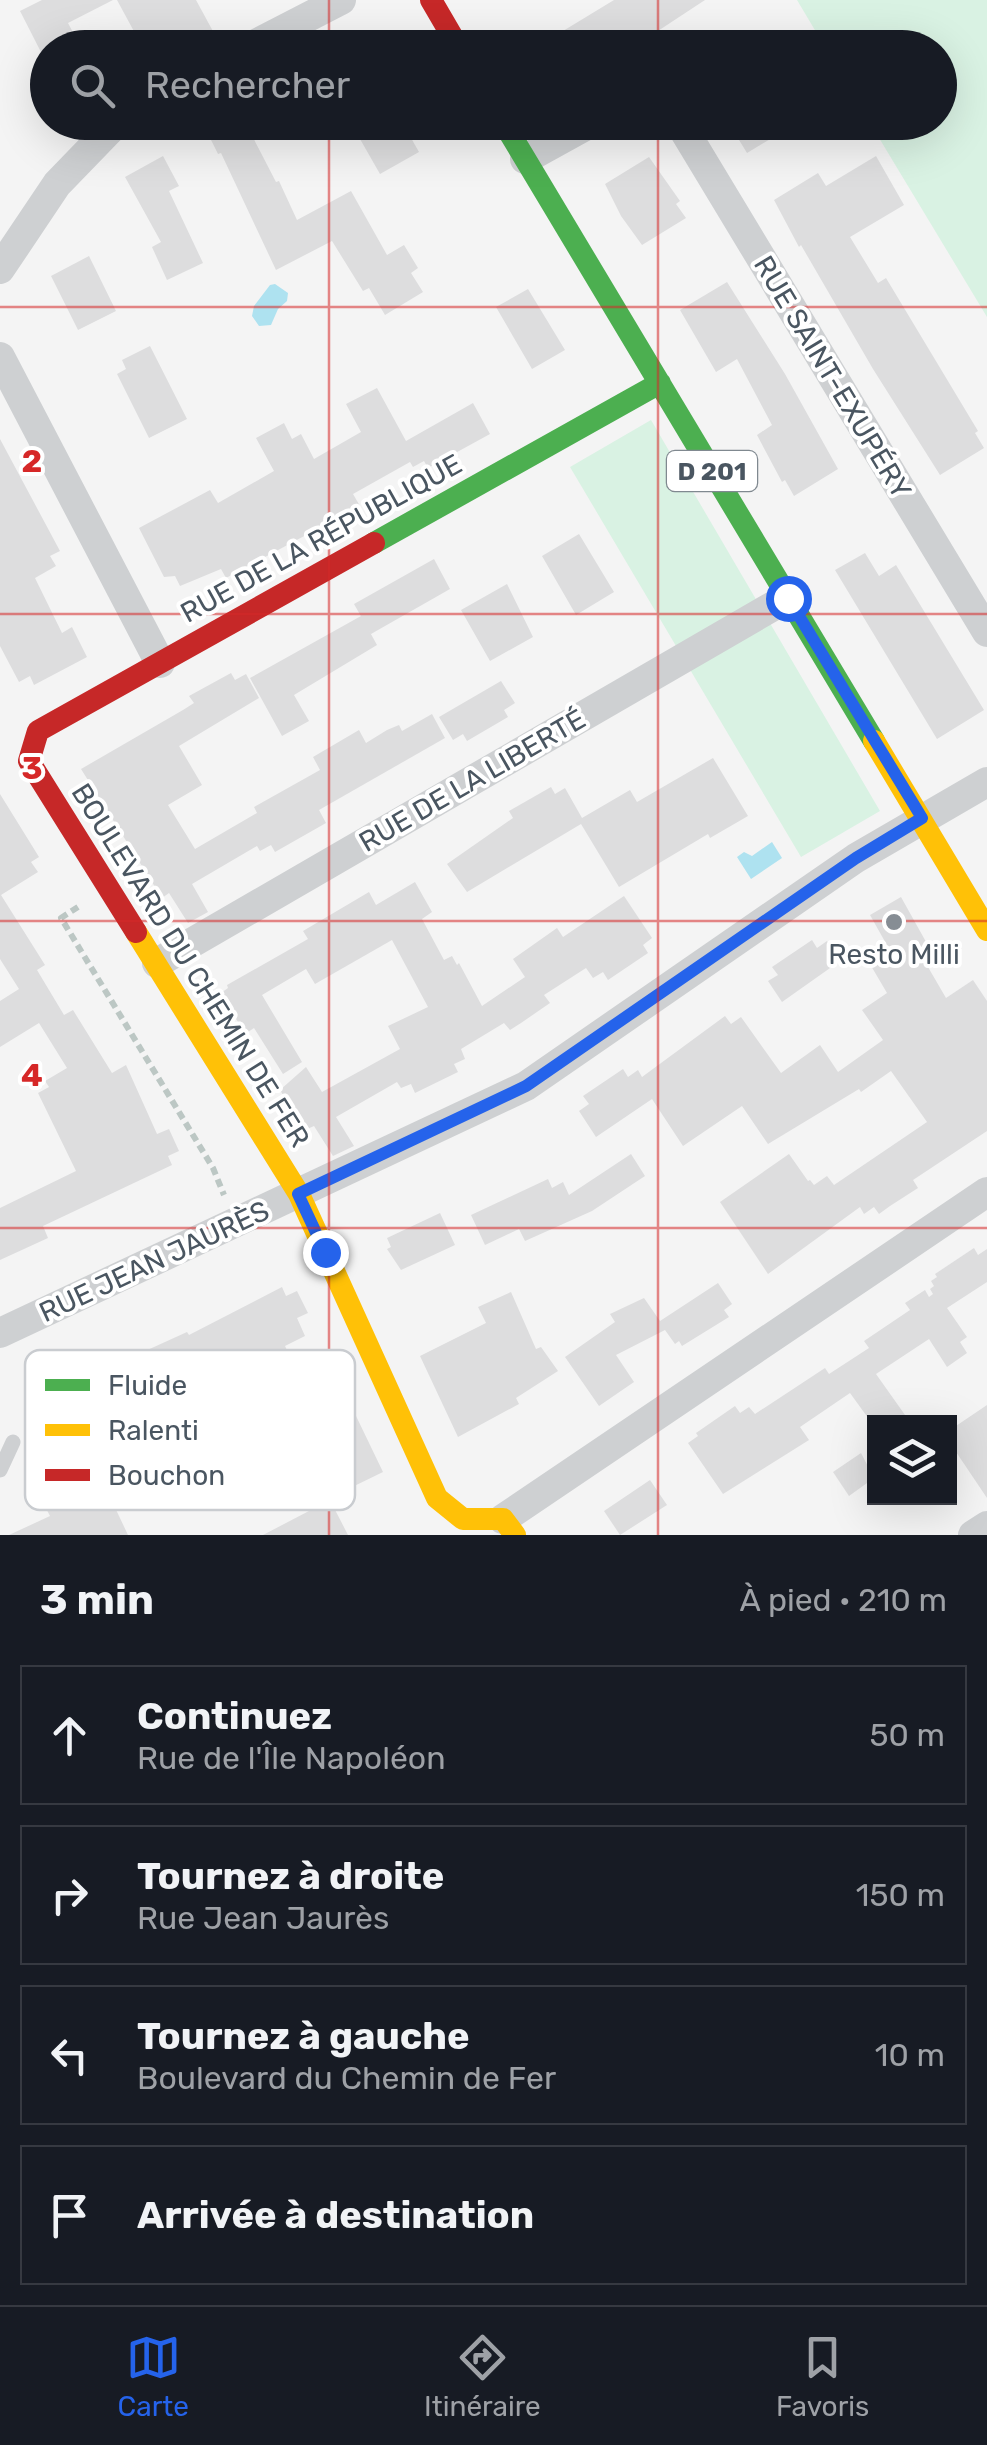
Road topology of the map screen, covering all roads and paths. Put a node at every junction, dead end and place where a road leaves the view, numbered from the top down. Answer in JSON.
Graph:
{"nodes":[{"id":1,"x":341,"y":0,"type":"edge"},
{"id":2,"x":431,"y":0,"type":"edge"},
{"id":3,"x":283,"y":30,"type":"edge"},
{"id":4,"x":448,"y":30,"type":"edge"},
{"id":5,"x":100,"y":140,"type":"edge"},
{"id":6,"x":513,"y":140,"type":"edge"},
{"id":7,"x":559,"y":140,"type":"edge"},
{"id":8,"x":690,"y":140,"type":"edge"},
{"id":9,"x":524,"y":159,"type":"junction"},
{"id":10,"x":0,"y":269,"type":"edge"},
{"id":11,"x":0,"y":356,"type":"edge"},
{"id":12,"x":660,"y":382,"type":"junction"},
{"id":13,"x":788,"y":598,"type":"junction"},
{"id":14,"x":987,"y":632,"type":"edge"},
{"id":15,"x":160,"y":663,"type":"junction"},
{"id":16,"x":28,"y":761,"type":"joint"},
{"id":17,"x":987,"y":782,"type":"edge"},
{"id":18,"x":922,"y":818,"type":"junction"},
{"id":19,"x":108,"y":886,"type":"junction"},
{"id":20,"x":987,"y":930,"type":"edge"},
{"id":21,"x":157,"y":963,"type":"junction"},
{"id":22,"x":987,"y":1192,"type":"edge"},
{"id":23,"x":298,"y":1194,"type":"junction"},
{"id":24,"x":227,"y":1203,"type":"dead end"},
{"id":25,"x":0,"y":1332,"type":"edge"},
{"id":26,"x":13,"y":1442,"type":"dead end"},
{"id":27,"x":0,"y":1470,"type":"edge"},
{"id":28,"x":987,"y":1526,"type":"edge"},
{"id":29,"x":509,"y":1527,"type":"edge"},
{"id":30,"x":973,"y":1535,"type":"edge"}],
"edges":[{"from":1,"to":3,"type":"street"},
{"from":2,"to":4,"type":"street"},
{"from":5,"to":10,"type":"street"},
{"from":6,"to":9,"type":"street","number":"D 201"},
{"from":7,"to":9,"type":"street"},
{"from":8,"to":14,"type":"street","name":"RUE SAINT-EXUPÉRY"},
{"from":9,"to":12,"type":"street","number":"D 201"},
{"from":11,"to":15,"type":"street"},
{"from":12,"to":13,"type":"street","number":"D 201"},
{"from":12,"to":15,"type":"street","name":"RUE DE LA RÉPUBLIQUE"},
{"from":13,"to":18,"type":"street","number":"D 201"},
{"from":13,"to":21,"type":"street","name":"RUE DE LA LIBERTÉ"},
{"from":15,"to":16,"type":"street","name":"RUE DE LA RÉPUBLIQUE"},
{"from":16,"to":19,"type":"street","name":"BOULEVARD DU CHEMIN DE FER"},
{"from":17,"to":18,"type":"street","name":"RUE JEAN JAURÈS"},
{"from":18,"to":20,"type":"street","number":"D 201"},
{"from":18,"to":23,"type":"street","name":"RUE JEAN JAURÈS"},
{"from":19,"to":21,"type":"street","name":"BOULEVARD DU CHEMIN DE FER"},
{"from":19,"to":24,"type":"path"},
{"from":21,"to":23,"type":"street","name":"BOULEVARD DU CHEMIN DE FER"},
{"from":22,"to":29,"type":"street"},
{"from":23,"to":25,"type":"street","name":"RUE JEAN JAURÈS"},
{"from":23,"to":29,"type":"street","name":"BOULEVARD DU CHEMIN DE FER"},
{"from":26,"to":27,"type":"lane"},
{"from":28,"to":30,"type":"street"}]}
